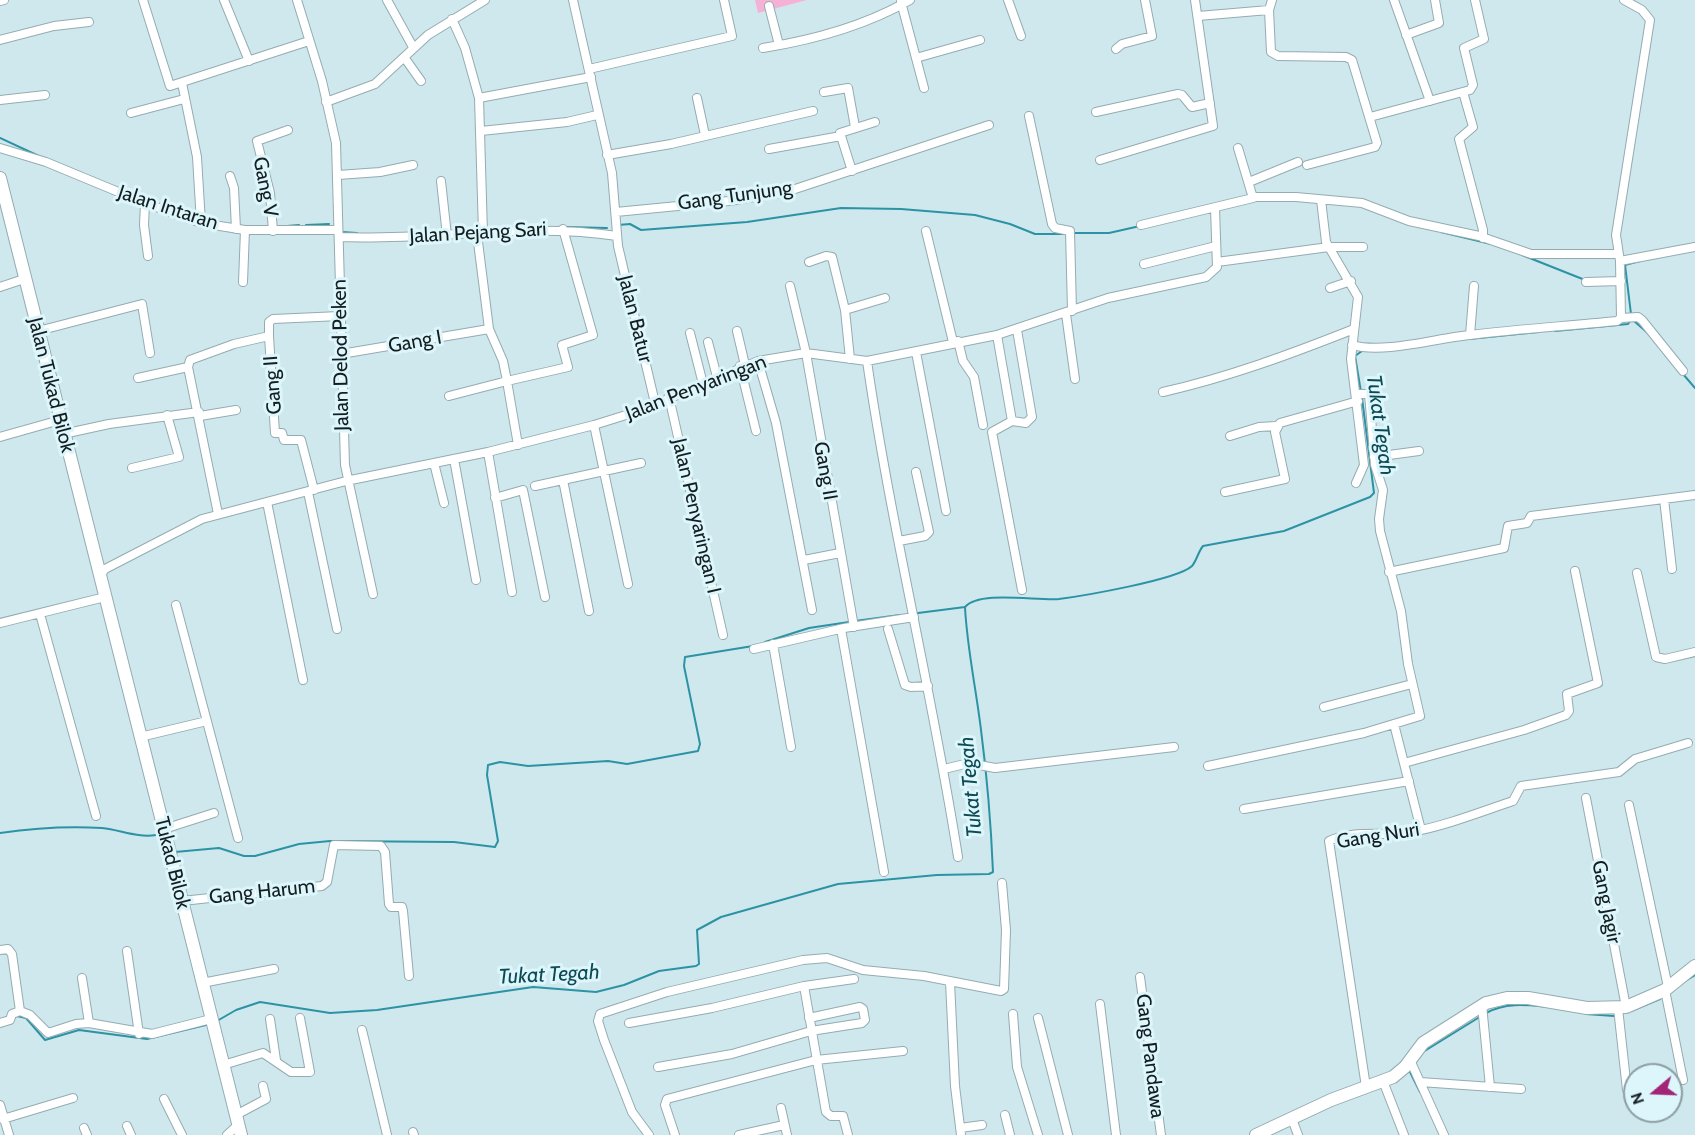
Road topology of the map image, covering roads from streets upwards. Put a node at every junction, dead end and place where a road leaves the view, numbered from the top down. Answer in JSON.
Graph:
{"nodes":[{"id":1,"x":143,"y":0,"type":"edge"},
{"id":2,"x":224,"y":0,"type":"edge"},
{"id":3,"x":297,"y":0,"type":"edge"},
{"id":4,"x":387,"y":0,"type":"edge"},
{"id":5,"x":486,"y":0,"type":"edge"},
{"id":6,"x":573,"y":0,"type":"edge"},
{"id":7,"x":724,"y":0,"type":"edge"},
{"id":8,"x":1008,"y":0,"type":"edge"},
{"id":9,"x":1145,"y":0,"type":"edge"},
{"id":10,"x":1195,"y":0,"type":"edge"},
{"id":11,"x":1272,"y":0,"type":"edge"},
{"id":12,"x":1394,"y":0,"type":"edge"},
{"id":13,"x":1435,"y":0,"type":"edge"},
{"id":14,"x":1475,"y":0,"type":"edge"},
{"id":15,"x":1624,"y":0,"type":"edge"},
{"id":16,"x":904,"y":2,"type":"edge"},
{"id":17,"x":769,"y":6,"type":"dead end"},
{"id":18,"x":1269,"y":10,"type":"junction"},
{"id":19,"x":1198,"y":16,"type":"junction"},
{"id":20,"x":452,"y":19,"type":"junction"},
{"id":21,"x":89,"y":22,"type":"dead end"},
{"id":22,"x":1406,"y":34,"type":"junction"},
{"id":23,"x":1021,"y":36,"type":"dead end"},
{"id":24,"x":0,"y":40,"type":"edge"},
{"id":25,"x":980,"y":40,"type":"dead end"},
{"id":26,"x":309,"y":41,"type":"junction"},
{"id":27,"x":779,"y":45,"type":"junction"},
{"id":28,"x":413,"y":47,"type":"junction"},
{"id":29,"x":763,"y":48,"type":"dead end"},
{"id":30,"x":1116,"y":49,"type":"dead end"},
{"id":31,"x":404,"y":57,"type":"junction"},
{"id":32,"x":916,"y":58,"type":"junction"},
{"id":33,"x":249,"y":61,"type":"junction"},
{"id":34,"x":590,"y":73,"type":"junction"},
{"id":35,"x":421,"y":81,"type":"dead end"},
{"id":36,"x":182,"y":83,"type":"junction"},
{"id":37,"x":924,"y":88,"type":"dead end"},
{"id":38,"x":824,"y":92,"type":"dead end"},
{"id":39,"x":1463,"y":93,"type":"junction"},
{"id":40,"x":45,"y":95,"type":"dead end"},
{"id":41,"x":479,"y":98,"type":"junction"},
{"id":42,"x":697,"y":98,"type":"dead end"},
{"id":43,"x":184,"y":99,"type":"junction"},
{"id":44,"x":0,"y":100,"type":"edge"},
{"id":45,"x":1430,"y":101,"type":"junction"},
{"id":46,"x":326,"y":102,"type":"junction"},
{"id":47,"x":1210,"y":103,"type":"junction"},
{"id":48,"x":813,"y":111,"type":"dead end"},
{"id":49,"x":1096,"y":112,"type":"dead end"},
{"id":50,"x":131,"y":113,"type":"dead end"},
{"id":51,"x":597,"y":115,"type":"junction"},
{"id":52,"x":1029,"y":116,"type":"dead end"},
{"id":53,"x":1370,"y":117,"type":"junction"},
{"id":54,"x":875,"y":122,"type":"dead end"},
{"id":55,"x":989,"y":125,"type":"dead end"},
{"id":56,"x":855,"y":126,"type":"junction"},
{"id":57,"x":288,"y":130,"type":"dead end"},
{"id":58,"x":481,"y":130,"type":"junction"},
{"id":59,"x":705,"y":135,"type":"junction"},
{"id":60,"x":841,"y":136,"type":"junction"},
{"id":61,"x":1238,"y":148,"type":"dead end"},
{"id":62,"x":769,"y":149,"type":"dead end"},
{"id":63,"x":2,"y":151,"type":"edge"},
{"id":64,"x":607,"y":155,"type":"junction"},
{"id":65,"x":1100,"y":160,"type":"dead end"},
{"id":66,"x":413,"y":165,"type":"dead end"},
{"id":67,"x":852,"y":171,"type":"junction"},
{"id":68,"x":338,"y":175,"type":"junction"},
{"id":69,"x":230,"y":176,"type":"dead end"},
{"id":70,"x":0,"y":178,"type":"edge"},
{"id":71,"x":441,"y":181,"type":"dead end"},
{"id":72,"x":1249,"y":182,"type":"junction"},
{"id":73,"x":1253,"y":197,"type":"junction"},
{"id":74,"x":1321,"y":200,"type":"junction"},
{"id":75,"x":145,"y":203,"type":"junction"},
{"id":76,"x":1215,"y":208,"type":"junction"},
{"id":77,"x":616,"y":212,"type":"junction"},
{"id":78,"x":201,"y":223,"type":"junction"},
{"id":79,"x":1141,"y":225,"type":"dead end"},
{"id":80,"x":240,"y":229,"type":"junction"},
{"id":81,"x":563,"y":229,"type":"junction"},
{"id":82,"x":273,"y":231,"type":"junction"},
{"id":83,"x":926,"y":231,"type":"dead end"},
{"id":84,"x":338,"y":234,"type":"junction"},
{"id":85,"x":480,"y":234,"type":"junction"},
{"id":86,"x":447,"y":236,"type":"junction"},
{"id":87,"x":617,"y":236,"type":"junction"},
{"id":88,"x":1483,"y":238,"type":"junction"},
{"id":89,"x":1216,"y":246,"type":"junction"},
{"id":90,"x":1363,"y":247,"type":"dead end"},
{"id":91,"x":1695,"y":247,"type":"edge"},
{"id":92,"x":1329,"y":248,"type":"junction"},
{"id":93,"x":148,"y":256,"type":"dead end"},
{"id":94,"x":1619,"y":258,"type":"junction"},
{"id":95,"x":810,"y":262,"type":"dead end"},
{"id":96,"x":1216,"y":262,"type":"junction"},
{"id":97,"x":1144,"y":264,"type":"dead end"},
{"id":98,"x":24,"y":279,"type":"junction"},
{"id":99,"x":1350,"y":281,"type":"junction"},
{"id":100,"x":1621,"y":281,"type":"junction"},
{"id":101,"x":243,"y":282,"type":"dead end"},
{"id":102,"x":1586,"y":282,"type":"dead end"},
{"id":103,"x":790,"y":286,"type":"dead end"},
{"id":104,"x":1474,"y":286,"type":"dead end"},
{"id":105,"x":0,"y":287,"type":"edge"},
{"id":106,"x":1330,"y":288,"type":"dead end"},
{"id":107,"x":885,"y":298,"type":"dead end"},
{"id":108,"x":845,"y":310,"type":"junction"},
{"id":109,"x":1069,"y":313,"type":"junction"},
{"id":110,"x":340,"y":316,"type":"junction"},
{"id":111,"x":1630,"y":318,"type":"junction"},
{"id":112,"x":489,"y":329,"type":"junction"},
{"id":113,"x":1354,"y":329,"type":"junction"},
{"id":114,"x":1017,"y":330,"type":"junction"},
{"id":115,"x":38,"y":331,"type":"junction"},
{"id":116,"x":737,"y":331,"type":"dead end"},
{"id":117,"x":690,"y":333,"type":"dead end"},
{"id":118,"x":1470,"y":334,"type":"junction"},
{"id":119,"x":998,"y":335,"type":"junction"},
{"id":120,"x":270,"y":336,"type":"junction"},
{"id":121,"x":708,"y":342,"type":"dead end"},
{"id":122,"x":956,"y":342,"type":"junction"},
{"id":123,"x":1352,"y":345,"type":"junction"},
{"id":124,"x":916,"y":352,"type":"junction"},
{"id":125,"x":150,"y":353,"type":"dead end"},
{"id":126,"x":806,"y":353,"type":"junction"},
{"id":127,"x":341,"y":354,"type":"junction"},
{"id":128,"x":850,"y":359,"type":"junction"},
{"id":129,"x":758,"y":360,"type":"junction"},
{"id":130,"x":867,"y":361,"type":"junction"},
{"id":131,"x":742,"y":366,"type":"junction"},
{"id":132,"x":188,"y":367,"type":"junction"},
{"id":133,"x":1683,"y":370,"type":"dead end"},
{"id":134,"x":717,"y":377,"type":"junction"},
{"id":135,"x":138,"y":378,"type":"dead end"},
{"id":136,"x":1075,"y":379,"type":"dead end"},
{"id":137,"x":507,"y":381,"type":"junction"},
{"id":138,"x":703,"y":384,"type":"junction"},
{"id":139,"x":1162,"y":392,"type":"dead end"},
{"id":140,"x":1360,"y":395,"type":"junction"},
{"id":141,"x":449,"y":396,"type":"dead end"},
{"id":142,"x":669,"y":397,"type":"junction"},
{"id":143,"x":655,"y":403,"type":"junction"},
{"id":144,"x":236,"y":410,"type":"dead end"},
{"id":145,"x":199,"y":414,"type":"junction"},
{"id":146,"x":167,"y":415,"type":"junction"},
{"id":147,"x":60,"y":420,"type":"junction"},
{"id":148,"x":1012,"y":421,"type":"junction"},
{"id":149,"x":594,"y":425,"type":"junction"},
{"id":150,"x":983,"y":425,"type":"dead end"},
{"id":151,"x":1276,"y":426,"type":"junction"},
{"id":152,"x":756,"y":431,"type":"dead end"},
{"id":153,"x":63,"y":434,"type":"junction"},
{"id":154,"x":1230,"y":436,"type":"dead end"},
{"id":155,"x":0,"y":438,"type":"edge"},
{"id":156,"x":518,"y":445,"type":"junction"},
{"id":157,"x":1419,"y":451,"type":"dead end"},
{"id":158,"x":488,"y":452,"type":"junction"},
{"id":159,"x":1374,"y":457,"type":"junction"},
{"id":160,"x":454,"y":459,"type":"junction"},
{"id":161,"x":434,"y":463,"type":"junction"},
{"id":162,"x":641,"y":463,"type":"dead end"},
{"id":163,"x":132,"y":468,"type":"dead end"},
{"id":164,"x":916,"y":472,"type":"dead end"},
{"id":165,"x":606,"y":473,"type":"junction"},
{"id":166,"x":563,"y":480,"type":"junction"},
{"id":167,"x":346,"y":481,"type":"junction"},
{"id":168,"x":1356,"y":483,"type":"dead end"},
{"id":169,"x":535,"y":486,"type":"dead end"},
{"id":170,"x":311,"y":491,"type":"junction"},
{"id":171,"x":1225,"y":492,"type":"dead end"},
{"id":172,"x":1695,"y":495,"type":"edge"},
{"id":173,"x":495,"y":498,"type":"junction"},
{"id":174,"x":1664,"y":499,"type":"junction"},
{"id":175,"x":267,"y":502,"type":"junction"},
{"id":176,"x":444,"y":503,"type":"dead end"},
{"id":177,"x":946,"y":511,"type":"dead end"},
{"id":178,"x":218,"y":514,"type":"junction"},
{"id":179,"x":898,"y":541,"type":"junction"},
{"id":180,"x":840,"y":553,"type":"junction"},
{"id":181,"x":804,"y":560,"type":"junction"},
{"id":182,"x":1672,"y":569,"type":"dead end"},
{"id":183,"x":101,"y":571,"type":"junction"},
{"id":184,"x":1575,"y":571,"type":"dead end"},
{"id":185,"x":1389,"y":572,"type":"junction"},
{"id":186,"x":1637,"y":573,"type":"dead end"},
{"id":187,"x":476,"y":580,"type":"dead end"},
{"id":188,"x":628,"y":584,"type":"dead end"},
{"id":189,"x":1022,"y":590,"type":"dead end"},
{"id":190,"x":512,"y":592,"type":"dead end"},
{"id":191,"x":373,"y":594,"type":"dead end"},
{"id":192,"x":105,"y":595,"type":"junction"},
{"id":193,"x":545,"y":597,"type":"dead end"},
{"id":194,"x":176,"y":605,"type":"dead end"},
{"id":195,"x":812,"y":610,"type":"dead end"},
{"id":196,"x":589,"y":612,"type":"dead end"},
{"id":197,"x":40,"y":614,"type":"junction"},
{"id":198,"x":914,"y":617,"type":"junction"},
{"id":199,"x":0,"y":623,"type":"edge"},
{"id":200,"x":853,"y":623,"type":"junction"},
{"id":201,"x":337,"y":629,"type":"dead end"},
{"id":202,"x":841,"y":629,"type":"junction"},
{"id":203,"x":888,"y":629,"type":"dead end"},
{"id":204,"x":723,"y":635,"type":"dead end"},
{"id":205,"x":773,"y":644,"type":"junction"},
{"id":206,"x":754,"y":649,"type":"dead end"},
{"id":207,"x":1695,"y":652,"type":"edge"},
{"id":208,"x":303,"y":680,"type":"dead end"},
{"id":209,"x":1412,"y":684,"type":"junction"},
{"id":210,"x":928,"y":686,"type":"junction"},
{"id":211,"x":1324,"y":707,"type":"dead end"},
{"id":212,"x":207,"y":721,"type":"junction"},
{"id":213,"x":1394,"y":724,"type":"junction"},
{"id":214,"x":140,"y":738,"type":"junction"},
{"id":215,"x":1688,"y":744,"type":"dead end"},
{"id":216,"x":791,"y":747,"type":"dead end"},
{"id":217,"x":1174,"y":747,"type":"dead end"},
{"id":218,"x":1404,"y":763,"type":"junction"},
{"id":219,"x":1208,"y":766,"type":"dead end"},
{"id":220,"x":944,"y":769,"type":"junction"},
{"id":221,"x":1409,"y":781,"type":"junction"},
{"id":222,"x":1586,"y":798,"type":"dead end"},
{"id":223,"x":1629,"y":805,"type":"dead end"},
{"id":224,"x":1244,"y":809,"type":"dead end"},
{"id":225,"x":214,"y":813,"type":"dead end"},
{"id":226,"x":96,"y":816,"type":"dead end"},
{"id":227,"x":164,"y":829,"type":"junction"},
{"id":228,"x":1420,"y":830,"type":"junction"},
{"id":229,"x":238,"y":838,"type":"dead end"},
{"id":230,"x":958,"y":857,"type":"dead end"},
{"id":231,"x":885,"y":872,"type":"dead end"},
{"id":232,"x":1002,"y":883,"type":"dead end"},
{"id":233,"x":1608,"y":889,"type":"dead end"},
{"id":234,"x":182,"y":901,"type":"junction"},
{"id":235,"x":0,"y":950,"type":"edge"},
{"id":236,"x":127,"y":951,"type":"dead end"},
{"id":237,"x":1695,"y":966,"type":"edge"},
{"id":238,"x":274,"y":969,"type":"dead end"},
{"id":239,"x":409,"y":976,"type":"dead end"},
{"id":240,"x":1140,"y":977,"type":"dead end"},
{"id":241,"x":82,"y":978,"type":"dead end"},
{"id":242,"x":854,"y":979,"type":"dead end"},
{"id":243,"x":950,"y":982,"type":"junction"},
{"id":244,"x":202,"y":983,"type":"junction"},
{"id":245,"x":804,"y":986,"type":"junction"},
{"id":246,"x":1667,"y":989,"type":"junction"},
{"id":247,"x":1100,"y":1004,"type":"dead end"},
{"id":248,"x":1482,"y":1005,"type":"junction"},
{"id":249,"x":1624,"y":1007,"type":"junction"},
{"id":250,"x":20,"y":1011,"type":"junction"},
{"id":251,"x":1013,"y":1014,"type":"dead end"},
{"id":252,"x":270,"y":1018,"type":"dead end"},
{"id":253,"x":300,"y":1018,"type":"dead end"},
{"id":254,"x":809,"y":1018,"type":"junction"},
{"id":255,"x":1038,"y":1018,"type":"dead end"},
{"id":256,"x":0,"y":1023,"type":"edge"},
{"id":257,"x":88,"y":1023,"type":"junction"},
{"id":258,"x":213,"y":1023,"type":"junction"},
{"id":259,"x":629,"y":1023,"type":"dead end"},
{"id":260,"x":362,"y":1030,"type":"dead end"},
{"id":261,"x":811,"y":1031,"type":"junction"},
{"id":262,"x":139,"y":1034,"type":"junction"},
{"id":263,"x":903,"y":1051,"type":"dead end"},
{"id":264,"x":276,"y":1060,"type":"junction"},
{"id":265,"x":816,"y":1060,"type":"junction"},
{"id":266,"x":1410,"y":1060,"type":"junction"},
{"id":267,"x":1626,"y":1063,"type":"edge"},
{"id":268,"x":1680,"y":1063,"type":"edge"},
{"id":269,"x":223,"y":1065,"type":"junction"},
{"id":270,"x":658,"y":1067,"type":"dead end"},
{"id":271,"x":1383,"y":1081,"type":"junction"},
{"id":272,"x":1420,"y":1082,"type":"junction"},
{"id":273,"x":263,"y":1086,"type":"dead end"},
{"id":274,"x":1490,"y":1087,"type":"junction"},
{"id":275,"x":1366,"y":1088,"type":"junction"},
{"id":276,"x":1521,"y":1089,"type":"dead end"},
{"id":277,"x":73,"y":1098,"type":"dead end"},
{"id":278,"x":164,"y":1099,"type":"dead end"},
{"id":279,"x":0,"y":1105,"type":"edge"},
{"id":280,"x":781,"y":1108,"type":"dead end"},
{"id":281,"x":1005,"y":1115,"type":"dead end"},
{"id":282,"x":3,"y":1119,"type":"junction"},
{"id":283,"x":1292,"y":1119,"type":"junction"},
{"id":284,"x":239,"y":1125,"type":"edge"},
{"id":285,"x":784,"y":1125,"type":"junction"},
{"id":286,"x":982,"y":1125,"type":"dead end"},
{"id":287,"x":961,"y":1132,"type":"edge"},
{"id":288,"x":1270,"y":1132,"type":"edge"},
{"id":289,"x":6,"y":1134,"type":"edge"},
{"id":290,"x":182,"y":1135,"type":"edge"},
{"id":291,"x":227,"y":1135,"type":"edge"},
{"id":292,"x":387,"y":1135,"type":"edge"},
{"id":293,"x":649,"y":1135,"type":"edge"},
{"id":294,"x":675,"y":1135,"type":"edge"},
{"id":295,"x":740,"y":1135,"type":"edge"},
{"id":296,"x":787,"y":1135,"type":"edge"},
{"id":297,"x":848,"y":1135,"type":"edge"},
{"id":298,"x":1010,"y":1135,"type":"edge"},
{"id":299,"x":1038,"y":1135,"type":"edge"},
{"id":300,"x":1068,"y":1135,"type":"edge"},
{"id":301,"x":1116,"y":1135,"type":"edge"},
{"id":302,"x":1161,"y":1135,"type":"edge"},
{"id":303,"x":1256,"y":1135,"type":"edge"},
{"id":304,"x":1298,"y":1135,"type":"edge"},
{"id":305,"x":1404,"y":1135,"type":"edge"},
{"id":306,"x":1444,"y":1135,"type":"edge"}],
"edges":[{"from":1,"to":36,"type":"street"},
{"from":2,"to":33,"type":"street"},
{"from":3,"to":26,"type":"street","name":"Jalan Delod Peken"},
{"from":4,"to":28,"type":"street"},
{"from":5,"to":20,"type":"street"},
{"from":6,"to":34,"type":"street","name":"Jalan Batur"},
{"from":7,"to":34,"type":"street"},
{"from":8,"to":23,"type":"street"},
{"from":9,"to":30,"type":"street"},
{"from":10,"to":19,"type":"street"},
{"from":11,"to":18,"type":"street"},
{"from":12,"to":22,"type":"street"},
{"from":13,"to":22,"type":"street"},
{"from":14,"to":39,"type":"street"},
{"from":15,"to":94,"type":"street"},
{"from":16,"to":27,"type":"street"},
{"from":16,"to":32,"type":"street"},
{"from":17,"to":27,"type":"street"},
{"from":18,"to":19,"type":"street"},
{"from":18,"to":53,"type":"street"},
{"from":19,"to":47,"type":"street"},
{"from":20,"to":28,"type":"street"},
{"from":20,"to":41,"type":"street"},
{"from":21,"to":24,"type":"street"},
{"from":22,"to":45,"type":"street"},
{"from":25,"to":32,"type":"street"},
{"from":26,"to":33,"type":"street"},
{"from":26,"to":46,"type":"street","name":"Jalan Delod Peken"},
{"from":27,"to":29,"type":"street"},
{"from":28,"to":31,"type":"street"},
{"from":31,"to":35,"type":"street"},
{"from":31,"to":46,"type":"street"},
{"from":32,"to":37,"type":"street"},
{"from":33,"to":36,"type":"street"},
{"from":34,"to":41,"type":"street"},
{"from":34,"to":51,"type":"street","name":"Jalan Batur"},
{"from":36,"to":43,"type":"street"},
{"from":38,"to":56,"type":"street"},
{"from":39,"to":45,"type":"street"},
{"from":39,"to":88,"type":"street"},
{"from":40,"to":44,"type":"street"},
{"from":41,"to":58,"type":"street"},
{"from":42,"to":59,"type":"street"},
{"from":43,"to":50,"type":"street"},
{"from":43,"to":78,"type":"street"},
{"from":45,"to":53,"type":"street"},
{"from":46,"to":68,"type":"street","name":"Jalan Delod Peken"},
{"from":47,"to":49,"type":"street"},
{"from":47,"to":65,"type":"street"},
{"from":48,"to":59,"type":"street"},
{"from":51,"to":58,"type":"street"},
{"from":51,"to":64,"type":"street","name":"Jalan Batur"},
{"from":52,"to":109,"type":"street"},
{"from":53,"to":72,"type":"street"},
{"from":54,"to":56,"type":"street"},
{"from":55,"to":67,"type":"street","name":"Gang Tunjung"},
{"from":56,"to":60,"type":"street"},
{"from":57,"to":82,"type":"street","name":"Gang V"},
{"from":58,"to":85,"type":"street"},
{"from":59,"to":64,"type":"street"},
{"from":60,"to":62,"type":"street"},
{"from":60,"to":67,"type":"street"},
{"from":61,"to":72,"type":"street"},
{"from":63,"to":75,"type":"street","name":"Jalan Intaran"},
{"from":64,"to":77,"type":"street","name":"Jalan Batur"},
{"from":66,"to":68,"type":"street"},
{"from":67,"to":77,"type":"street","name":"Gang Tunjung"},
{"from":68,"to":84,"type":"street","name":"Jalan Delod Peken"},
{"from":69,"to":80,"type":"street"},
{"from":70,"to":98,"type":"street","name":"Jalan Tukad Bilok"},
{"from":71,"to":86,"type":"street"},
{"from":72,"to":73,"type":"street"},
{"from":73,"to":74,"type":"street"},
{"from":73,"to":76,"type":"street"},
{"from":74,"to":88,"type":"street"},
{"from":74,"to":92,"type":"street"},
{"from":75,"to":78,"type":"street","name":"Jalan Intaran"},
{"from":75,"to":93,"type":"street"},
{"from":76,"to":79,"type":"street"},
{"from":76,"to":89,"type":"street"},
{"from":77,"to":87,"type":"street","name":"Jalan Batur"},
{"from":78,"to":80,"type":"street","name":"Jalan Intaran"},
{"from":80,"to":82,"type":"street","name":"Jalan Intaran"},
{"from":80,"to":101,"type":"street"},
{"from":81,"to":85,"type":"street","name":"Jalan Pejang Sari"},
{"from":81,"to":87,"type":"street","name":"Jalan Pejang Sari"},
{"from":81,"to":137,"type":"street"},
{"from":82,"to":84,"type":"street","name":"Jalan Intaran"},
{"from":83,"to":122,"type":"street"},
{"from":84,"to":86,"type":"street","name":"Jalan Pejang Sari"},
{"from":84,"to":110,"type":"street","name":"Jalan Delod Peken"},
{"from":85,"to":86,"type":"street","name":"Jalan Pejang Sari"},
{"from":85,"to":112,"type":"street"},
{"from":87,"to":143,"type":"street","name":"Jalan Batur"},
{"from":88,"to":94,"type":"street"},
{"from":89,"to":96,"type":"street"},
{"from":89,"to":97,"type":"street"},
{"from":90,"to":92,"type":"street"},
{"from":91,"to":94,"type":"street"},
{"from":92,"to":96,"type":"street"},
{"from":92,"to":99,"type":"street"},
{"from":94,"to":100,"type":"street"},
{"from":95,"to":108,"type":"street"},
{"from":96,"to":109,"type":"street","name":"Jalan Penyaringan"},
{"from":98,"to":105,"type":"street"},
{"from":98,"to":115,"type":"street","name":"Jalan Tukad Bilok"},
{"from":99,"to":106,"type":"street"},
{"from":99,"to":113,"type":"street"},
{"from":100,"to":102,"type":"street"},
{"from":100,"to":111,"type":"street"},
{"from":103,"to":126,"type":"street","name":"Gang II"},
{"from":104,"to":118,"type":"street"},
{"from":107,"to":108,"type":"street"},
{"from":108,"to":128,"type":"street"},
{"from":109,"to":114,"type":"street","name":"Jalan Penyaringan"},
{"from":109,"to":136,"type":"street"},
{"from":110,"to":120,"type":"street"},
{"from":110,"to":127,"type":"street","name":"Jalan Delod Peken"},
{"from":111,"to":118,"type":"street"},
{"from":111,"to":133,"type":"street"},
{"from":112,"to":127,"type":"street","name":"Gang I"},
{"from":112,"to":137,"type":"street"},
{"from":113,"to":123,"type":"street"},
{"from":113,"to":139,"type":"street"},
{"from":114,"to":119,"type":"street","name":"Jalan Penyaringan"},
{"from":114,"to":148,"type":"street"},
{"from":115,"to":125,"type":"street"},
{"from":115,"to":147,"type":"street","name":"Jalan Tukad Bilok"},
{"from":116,"to":131,"type":"street"},
{"from":117,"to":138,"type":"street"},
{"from":118,"to":123,"type":"street"},
{"from":119,"to":122,"type":"street","name":"Jalan Penyaringan"},
{"from":119,"to":148,"type":"street"},
{"from":120,"to":132,"type":"street"},
{"from":120,"to":170,"type":"street","name":"Gang II"},
{"from":121,"to":134,"type":"street"},
{"from":122,"to":124,"type":"street","name":"Jalan Penyaringan"},
{"from":122,"to":150,"type":"street"},
{"from":123,"to":140,"type":"street"},
{"from":124,"to":130,"type":"street","name":"Jalan Penyaringan"},
{"from":124,"to":177,"type":"street"},
{"from":126,"to":128,"type":"street","name":"Jalan Penyaringan"},
{"from":126,"to":129,"type":"street","name":"Jalan Penyaringan"},
{"from":126,"to":180,"type":"street","name":"Gang II"},
{"from":127,"to":167,"type":"street","name":"Jalan Delod Peken"},
{"from":128,"to":130,"type":"street","name":"Jalan Penyaringan"},
{"from":129,"to":131,"type":"street","name":"Jalan Penyaringan"},
{"from":129,"to":181,"type":"street"},
{"from":130,"to":179,"type":"street"},
{"from":131,"to":134,"type":"street","name":"Jalan Penyaringan"},
{"from":131,"to":152,"type":"street"},
{"from":132,"to":135,"type":"street"},
{"from":132,"to":145,"type":"street"},
{"from":134,"to":138,"type":"street","name":"Jalan Penyaringan"},
{"from":137,"to":141,"type":"street"},
{"from":137,"to":156,"type":"street"},
{"from":138,"to":142,"type":"street","name":"Jalan Penyaringan"},
{"from":140,"to":151,"type":"street"},
{"from":140,"to":159,"type":"street"},
{"from":140,"to":168,"type":"street"},
{"from":142,"to":143,"type":"street","name":"Jalan Penyaringan"},
{"from":142,"to":204,"type":"street","name":"Jalan Penyaringan I"},
{"from":143,"to":149,"type":"street","name":"Jalan Penyaringan"},
{"from":144,"to":145,"type":"street"},
{"from":145,"to":146,"type":"street"},
{"from":145,"to":178,"type":"street"},
{"from":146,"to":153,"type":"street"},
{"from":146,"to":163,"type":"street"},
{"from":147,"to":153,"type":"street","name":"Jalan Tukad Bilok"},
{"from":147,"to":155,"type":"street"},
{"from":148,"to":189,"type":"street"},
{"from":149,"to":156,"type":"street","name":"Jalan Penyaringan"},
{"from":149,"to":165,"type":"street"},
{"from":151,"to":154,"type":"street"},
{"from":151,"to":171,"type":"street"},
{"from":153,"to":183,"type":"street","name":"Jalan Tukad Bilok"},
{"from":156,"to":158,"type":"street","name":"Jalan Penyaringan"},
{"from":157,"to":159,"type":"street"},
{"from":158,"to":160,"type":"street","name":"Jalan Penyaringan"},
{"from":158,"to":173,"type":"street"},
{"from":159,"to":185,"type":"street"},
{"from":160,"to":161,"type":"street","name":"Jalan Penyaringan"},
{"from":160,"to":187,"type":"street"},
{"from":161,"to":167,"type":"street","name":"Jalan Penyaringan"},
{"from":161,"to":176,"type":"street"},
{"from":162,"to":165,"type":"street"},
{"from":164,"to":179,"type":"street"},
{"from":165,"to":166,"type":"street"},
{"from":165,"to":188,"type":"street"},
{"from":166,"to":169,"type":"street"},
{"from":166,"to":196,"type":"street"},
{"from":167,"to":170,"type":"street","name":"Jalan Penyaringan"},
{"from":167,"to":191,"type":"street","name":"Jalan Delod Peken"},
{"from":170,"to":175,"type":"street","name":"Jalan Penyaringan"},
{"from":170,"to":201,"type":"street"},
{"from":172,"to":174,"type":"street"},
{"from":173,"to":190,"type":"street"},
{"from":173,"to":193,"type":"street"},
{"from":174,"to":182,"type":"street"},
{"from":174,"to":185,"type":"street"},
{"from":175,"to":178,"type":"street","name":"Jalan Penyaringan"},
{"from":175,"to":208,"type":"street"},
{"from":178,"to":183,"type":"street","name":"Jalan Penyaringan"},
{"from":179,"to":198,"type":"street"},
{"from":180,"to":181,"type":"street"},
{"from":180,"to":200,"type":"street","name":"Gang II"},
{"from":181,"to":195,"type":"street"},
{"from":183,"to":192,"type":"street","name":"Jalan Tukad Bilok"},
{"from":184,"to":218,"type":"street"},
{"from":185,"to":209,"type":"street"},
{"from":186,"to":207,"type":"street"},
{"from":192,"to":197,"type":"street"},
{"from":192,"to":214,"type":"street","name":"Tukad Bilok"},
{"from":194,"to":212,"type":"street"},
{"from":197,"to":199,"type":"street"},
{"from":197,"to":226,"type":"street"},
{"from":198,"to":200,"type":"street"},
{"from":198,"to":210,"type":"street"},
{"from":200,"to":202,"type":"street"},
{"from":202,"to":205,"type":"street"},
{"from":202,"to":231,"type":"street"},
{"from":203,"to":210,"type":"street"},
{"from":205,"to":206,"type":"street"},
{"from":205,"to":216,"type":"street"},
{"from":209,"to":211,"type":"street"},
{"from":209,"to":213,"type":"street"},
{"from":210,"to":220,"type":"street"},
{"from":212,"to":214,"type":"street"},
{"from":212,"to":229,"type":"street"},
{"from":213,"to":218,"type":"street"},
{"from":213,"to":219,"type":"street"},
{"from":214,"to":227,"type":"street","name":"Tukad Bilok"},
{"from":215,"to":228,"type":"street","name":"Gang Nuri"},
{"from":217,"to":220,"type":"street"},
{"from":218,"to":221,"type":"street"},
{"from":220,"to":230,"type":"street"},
{"from":221,"to":224,"type":"street"},
{"from":221,"to":228,"type":"street"},
{"from":222,"to":249,"type":"street","name":"Gang Jagir"},
{"from":223,"to":246,"type":"street"},
{"from":225,"to":227,"type":"street"},
{"from":227,"to":234,"type":"street","name":"Tukad Bilok"},
{"from":228,"to":275,"type":"street","name":"Gang Nuri"},
{"from":232,"to":243,"type":"street"},
{"from":233,"to":249,"type":"street","name":"Gang Jagir"},
{"from":234,"to":239,"type":"street","name":"Gang Harum"},
{"from":234,"to":244,"type":"street","name":"Tukad Bilok"},
{"from":235,"to":250,"type":"street"},
{"from":236,"to":262,"type":"street"},
{"from":237,"to":246,"type":"street"},
{"from":238,"to":244,"type":"street"},
{"from":240,"to":302,"type":"street","name":"Gang Pandawa"},
{"from":241,"to":257,"type":"street"},
{"from":242,"to":245,"type":"street"},
{"from":243,"to":287,"type":"street"},
{"from":243,"to":293,"type":"street"},
{"from":244,"to":258,"type":"street","name":"Tukad Bilok"},
{"from":245,"to":254,"type":"street"},
{"from":245,"to":259,"type":"street"},
{"from":246,"to":249,"type":"street"},
{"from":246,"to":268,"type":"street"},
{"from":247,"to":301,"type":"street"},
{"from":248,"to":249,"type":"street"},
{"from":248,"to":266,"type":"street"},
{"from":248,"to":274,"type":"street"},
{"from":249,"to":267,"type":"street"},
{"from":250,"to":256,"type":"street"},
{"from":250,"to":257,"type":"street"},
{"from":251,"to":299,"type":"street"},
{"from":252,"to":264,"type":"street"},
{"from":253,"to":264,"type":"street"},
{"from":254,"to":261,"type":"street"},
{"from":254,"to":261,"type":"street"},
{"from":255,"to":300,"type":"street"},
{"from":257,"to":262,"type":"street"},
{"from":258,"to":262,"type":"street"},
{"from":258,"to":269,"type":"street","name":"Tukad Bilok"},
{"from":260,"to":292,"type":"street"},
{"from":261,"to":265,"type":"street"},
{"from":261,"to":270,"type":"street"},
{"from":263,"to":265,"type":"street"},
{"from":264,"to":269,"type":"street"},
{"from":265,"to":294,"type":"street"},
{"from":265,"to":297,"type":"street"},
{"from":266,"to":271,"type":"street"},
{"from":266,"to":272,"type":"street"},
{"from":269,"to":284,"type":"street","name":"Tukad Bilok"},
{"from":271,"to":275,"type":"street"},
{"from":271,"to":305,"type":"street"},
{"from":272,"to":274,"type":"street"},
{"from":272,"to":306,"type":"street"},
{"from":273,"to":284,"type":"street"},
{"from":274,"to":276,"type":"street"},
{"from":275,"to":283,"type":"street"},
{"from":277,"to":282,"type":"street"},
{"from":278,"to":290,"type":"street"},
{"from":279,"to":282,"type":"street"},
{"from":280,"to":285,"type":"street"},
{"from":281,"to":298,"type":"street"},
{"from":282,"to":289,"type":"street"},
{"from":283,"to":288,"type":"street"},
{"from":283,"to":304,"type":"street"},
{"from":284,"to":291,"type":"street"},
{"from":285,"to":295,"type":"street"},
{"from":285,"to":296,"type":"street"},
{"from":286,"to":287,"type":"street"},
{"from":288,"to":303,"type":"street"}]}
